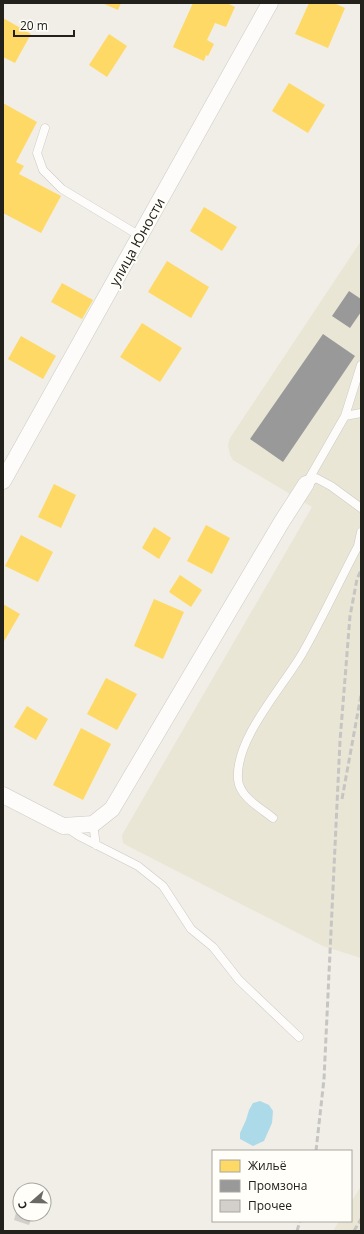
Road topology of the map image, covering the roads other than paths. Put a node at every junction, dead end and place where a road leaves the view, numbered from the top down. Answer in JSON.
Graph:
{"nodes":[{"id":1,"x":270,"y":3,"type":"edge"},
{"id":2,"x":45,"y":128,"type":"dead end"},
{"id":3,"x":140,"y":236,"type":"junction"},
{"id":4,"x":361,"y":365,"type":"edge"},
{"id":5,"x":361,"y":413,"type":"edge"},
{"id":6,"x":345,"y":416,"type":"junction"},
{"id":7,"x":3,"y":481,"type":"edge"},
{"id":8,"x":306,"y":484,"type":"junction"},
{"id":9,"x":361,"y":508,"type":"edge"},
{"id":10,"x":361,"y":532,"type":"edge"},
{"id":11,"x":3,"y":795,"type":"edge"},
{"id":12,"x":274,"y":818,"type":"dead end"},
{"id":13,"x":93,"y":824,"type":"junction"},
{"id":14,"x":63,"y":826,"type":"junction"},
{"id":15,"x":96,"y":845,"type":"junction"},
{"id":16,"x":299,"y":1037,"type":"dead end"}],
"edges":[{"from":1,"to":3,"type":"street","name":"улица Юности"},
{"from":2,"to":3,"type":"lane"},
{"from":3,"to":7,"type":"street","name":"улица Юности"},
{"from":4,"to":6,"type":"lane"},
{"from":5,"to":6,"type":"lane"},
{"from":6,"to":8,"type":"lane"},
{"from":8,"to":9,"type":"lane"},
{"from":8,"to":13,"type":"street"},
{"from":10,"to":12,"type":"lane"},
{"from":11,"to":14,"type":"street"},
{"from":13,"to":14,"type":"street"},
{"from":13,"to":15,"type":"lane"},
{"from":14,"to":15,"type":"lane"},
{"from":15,"to":16,"type":"lane"}]}
